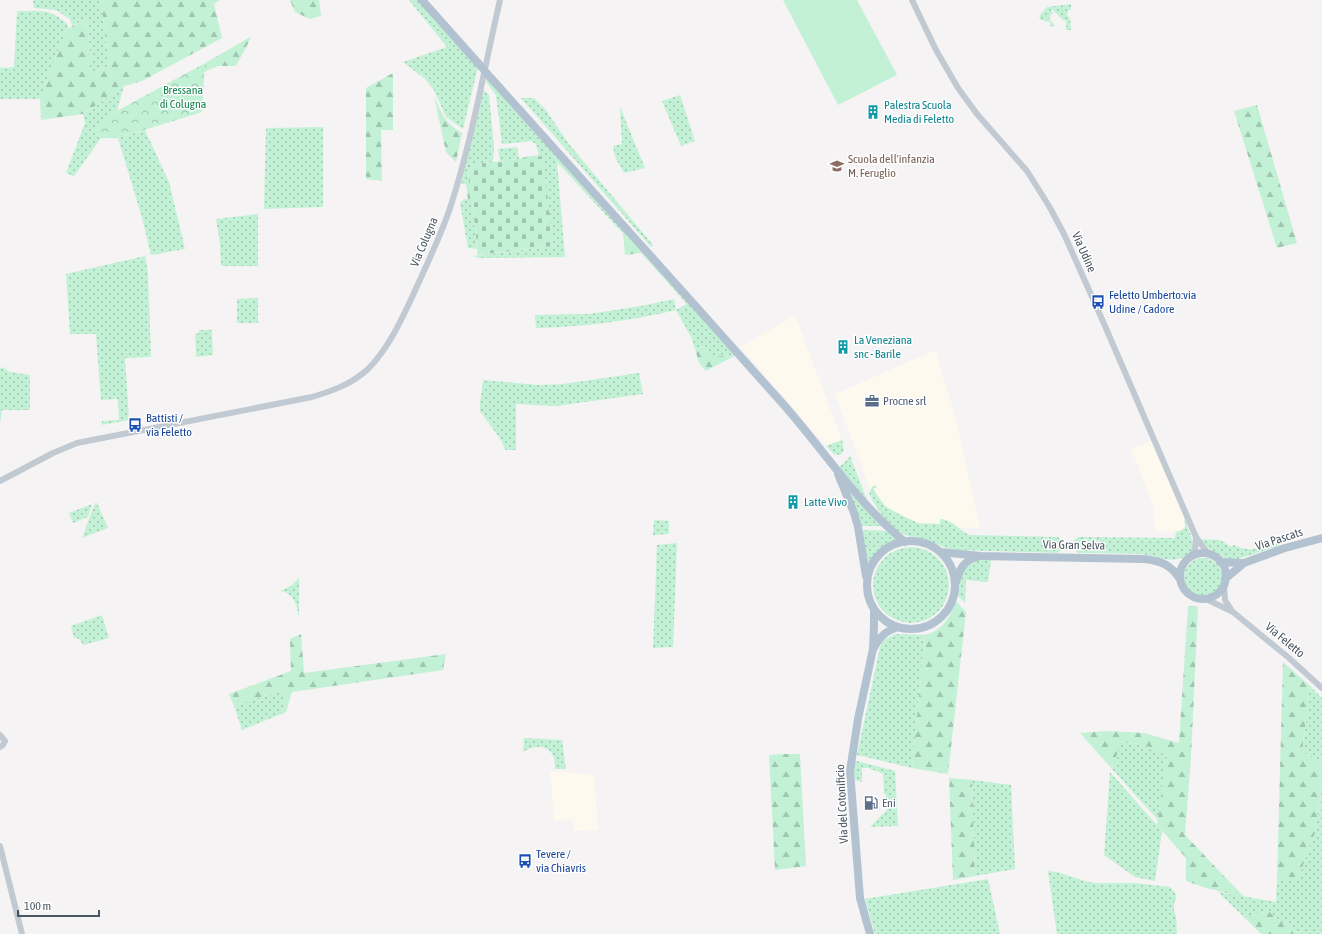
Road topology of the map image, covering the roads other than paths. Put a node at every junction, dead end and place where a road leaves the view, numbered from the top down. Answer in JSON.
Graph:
{"nodes":[{"id":1,"x":422,"y":0,"type":"edge"},
{"id":2,"x":500,"y":0,"type":"edge"},
{"id":3,"x":912,"y":0,"type":"edge"},
{"id":4,"x":835,"y":468,"type":"junction"},
{"id":5,"x":0,"y":481,"type":"edge"},
{"id":6,"x":1196,"y":537,"type":"junction"},
{"id":7,"x":1322,"y":538,"type":"edge"},
{"id":8,"x":905,"y":542,"type":"junction"},
{"id":9,"x":940,"y":552,"type":"junction"},
{"id":10,"x":1210,"y":555,"type":"junction"},
{"id":11,"x":981,"y":556,"type":"junction"},
{"id":12,"x":1187,"y":560,"type":"junction"},
{"id":13,"x":1220,"y":562,"type":"junction"},
{"id":14,"x":1244,"y":563,"type":"junction"},
{"id":15,"x":1165,"y":564,"type":"junction"},
{"id":16,"x":1180,"y":579,"type":"junction"},
{"id":17,"x":867,"y":580,"type":"junction"},
{"id":18,"x":1224,"y":582,"type":"junction"},
{"id":19,"x":955,"y":586,"type":"junction"},
{"id":20,"x":1206,"y":599,"type":"junction"},
{"id":21,"x":874,"y":609,"type":"junction"},
{"id":22,"x":1233,"y":612,"type":"junction"},
{"id":23,"x":898,"y":627,"type":"junction"},
{"id":24,"x":873,"y":649,"type":"junction"},
{"id":25,"x":1322,"y":688,"type":"edge"},
{"id":26,"x":1,"y":737,"type":"edge"},
{"id":27,"x":0,"y":747,"type":"edge"},
{"id":28,"x":0,"y":846,"type":"edge"},
{"id":29,"x":22,"y":934,"type":"edge"},
{"id":30,"x":870,"y":934,"type":"edge"}],
"edges":[{"from":1,"to":4,"type":"main road","bridge":true},
{"from":2,"to":5,"type":"street","name":"Via Colugna"},
{"from":3,"to":6,"type":"street","name":"Via Udine"},
{"from":4,"to":8,"type":"main road"},
{"from":4,"to":17,"type":"main road"},
{"from":6,"to":10,"type":"street","name":"Via Udine"},
{"from":6,"to":12,"type":"street"},
{"from":7,"to":14,"type":"main road","name":"Via Pascats"},
{"from":8,"to":9,"type":"main road"},
{"from":8,"to":17,"type":"main road"},
{"from":9,"to":11,"type":"main road","name":"Via Gran Selva"},
{"from":9,"to":19,"type":"main road"},
{"from":10,"to":12,"type":"main road"},
{"from":10,"to":13,"type":"main road"},
{"from":11,"to":15,"type":"main road","name":"Via Gran Selva"},
{"from":11,"to":19,"type":"main road","name":"Via Gran Selva"},
{"from":12,"to":15,"type":"main road","name":"Via Gran Selva"},
{"from":12,"to":16,"type":"main road"},
{"from":13,"to":14,"type":"main road","name":"Via Pascats"},
{"from":13,"to":18,"type":"main road"},
{"from":14,"to":18,"type":"main road","name":"Via Pascats"},
{"from":15,"to":16,"type":"main road"},
{"from":16,"to":20,"type":"main road"},
{"from":17,"to":21,"type":"main road"},
{"from":18,"to":20,"type":"main road"},
{"from":18,"to":22,"type":"street","name":"Via Feletto"},
{"from":19,"to":23,"type":"main road"},
{"from":20,"to":22,"type":"street","name":"Via Feletto"},
{"from":21,"to":23,"type":"main road"},
{"from":21,"to":24,"type":"main road","name":"Via del Cotonificio"},
{"from":22,"to":25,"type":"street","name":"Via Feletto"},
{"from":23,"to":24,"type":"main road","name":"Via del Cotonificio"},
{"from":24,"to":30,"type":"main road","name":"Via del Cotonificio"},
{"from":26,"to":27,"type":"street"},
{"from":28,"to":29,"type":"street"}]}
